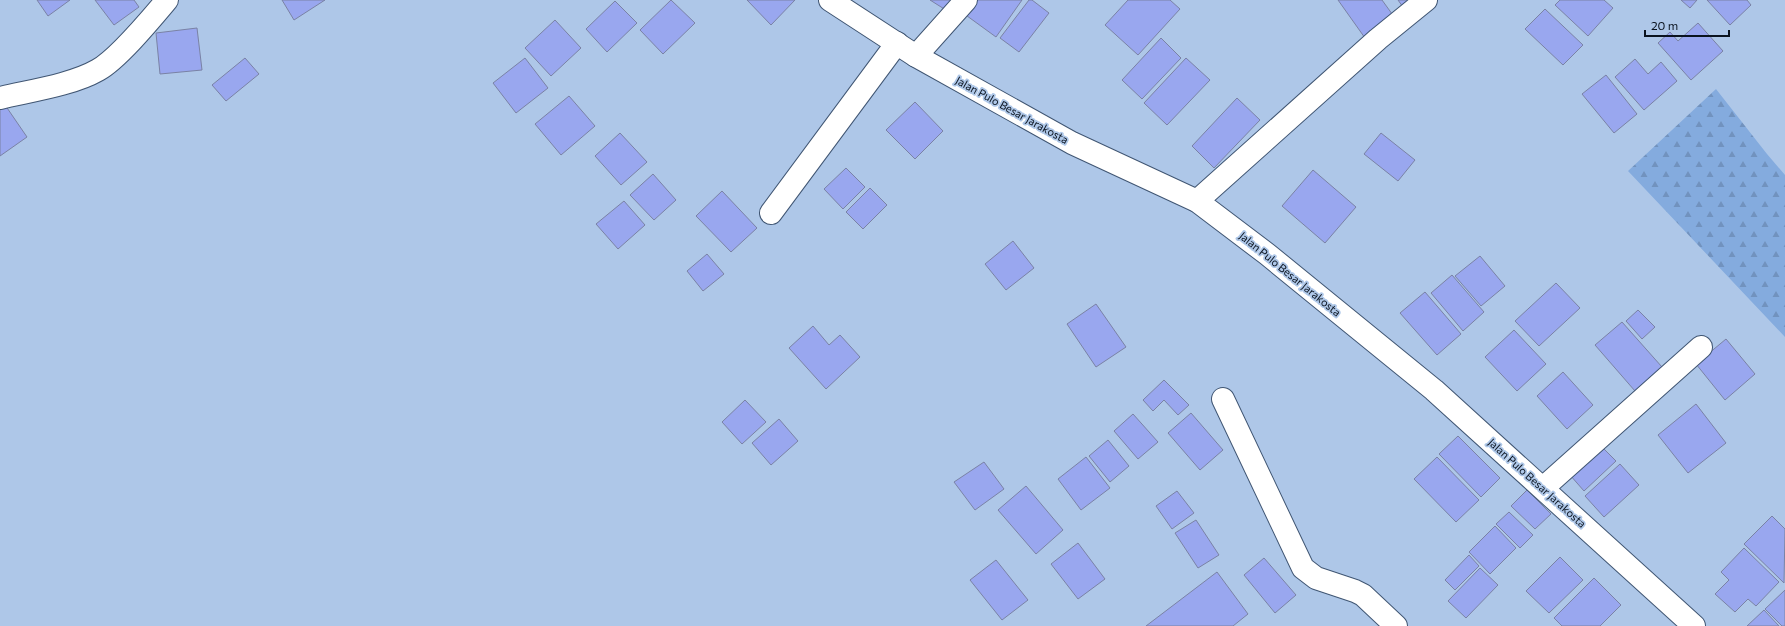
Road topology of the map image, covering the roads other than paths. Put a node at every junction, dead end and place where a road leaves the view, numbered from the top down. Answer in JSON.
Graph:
{"nodes":[{"id":1,"x":166,"y":0,"type":"edge"},
{"id":2,"x":830,"y":0,"type":"edge"},
{"id":3,"x":966,"y":0,"type":"edge"},
{"id":4,"x":1426,"y":0,"type":"edge"},
{"id":5,"x":897,"y":43,"type":"junction"},
{"id":6,"x":916,"y":56,"type":"junction"},
{"id":7,"x":0,"y":98,"type":"edge"},
{"id":8,"x":1197,"y":201,"type":"junction"},
{"id":9,"x":771,"y":213,"type":"dead end"},
{"id":10,"x":1701,"y":346,"type":"dead end"},
{"id":11,"x":1222,"y":399,"type":"dead end"},
{"id":12,"x":1543,"y":488,"type":"junction"},
{"id":13,"x":1396,"y":626,"type":"edge"},
{"id":14,"x":1694,"y":626,"type":"edge"}],
"edges":[{"from":1,"to":7,"type":"street"},
{"from":2,"to":5,"type":"street","name":"Jalan Pulo Besar Jarakosta"},
{"from":3,"to":6,"type":"street"},
{"from":4,"to":8,"type":"street"},
{"from":5,"to":6,"type":"street","name":"Jalan Pulo Besar Jarakosta"},
{"from":5,"to":9,"type":"street"},
{"from":6,"to":8,"type":"street","name":"Jalan Pulo Besar Jarakosta"},
{"from":8,"to":12,"type":"street","name":"Jalan Pulo Besar Jarakosta"},
{"from":10,"to":12,"type":"street"},
{"from":11,"to":13,"type":"street"},
{"from":12,"to":14,"type":"street","name":"Jalan Pulo Besar Jarakosta"}]}
